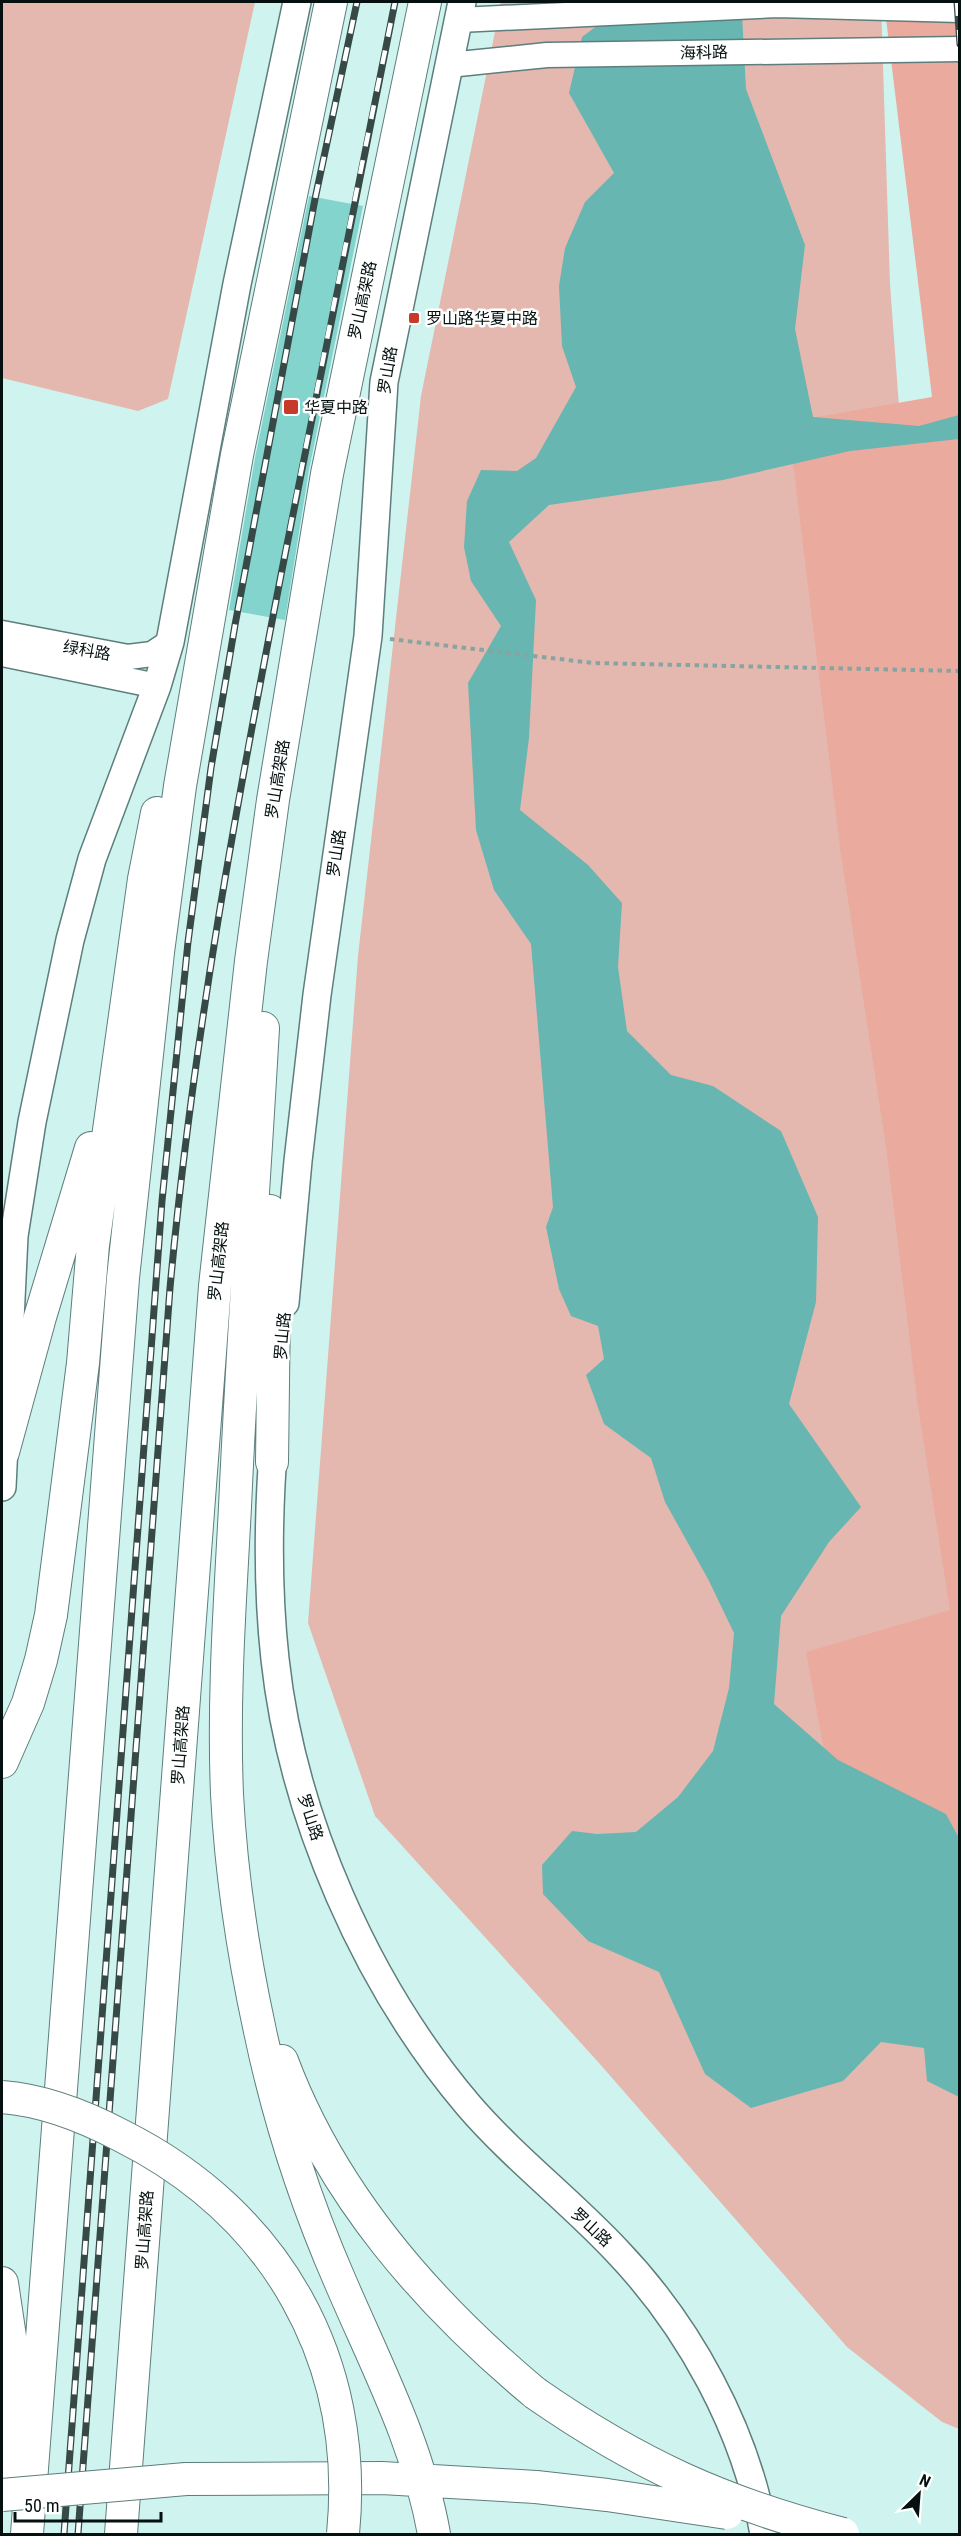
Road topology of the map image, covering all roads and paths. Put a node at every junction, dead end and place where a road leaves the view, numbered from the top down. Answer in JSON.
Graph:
{"nodes":[{"id":1,"x":297,"y":2,"type":"edge"},
{"id":2,"x":331,"y":2,"type":"edge"},
{"id":3,"x":425,"y":2,"type":"edge"},
{"id":4,"x":960,"y":10,"type":"edge"},
{"id":5,"x":460,"y":11,"type":"edge"},
{"id":6,"x":960,"y":49,"type":"edge"},
{"id":7,"x":449,"y":65,"type":"junction"},
{"id":8,"x":237,"y":455,"type":"junction"},
{"id":9,"x":327,"y":474,"type":"junction"},
{"id":10,"x":2,"y":633,"type":"edge"},
{"id":11,"x":368,"y":636,"type":"junction"},
{"id":12,"x":170,"y":642,"type":"junction"},
{"id":13,"x":2,"y":654,"type":"edge"},
{"id":14,"x":960,"y":670,"type":"edge"},
{"id":15,"x":157,"y":686,"type":"junction"},
{"id":16,"x":267,"y":964,"type":"junction"},
{"id":17,"x":128,"y":995,"type":"junction"},
{"id":18,"x":3,"y":1452,"type":"junction"},
{"id":19,"x":272,"y":1462,"type":"junction"},
{"id":20,"x":2,"y":1487,"type":"edge"},
{"id":21,"x":2,"y":1762,"type":"edge"},
{"id":22,"x":236,"y":1889,"type":"junction"},
{"id":23,"x":2,"y":2097,"type":"edge"},
{"id":24,"x":2,"y":2283,"type":"edge"},
{"id":25,"x":2,"y":2495,"type":"edge"},
{"id":26,"x":12,"y":2535,"type":"edge"},
{"id":27,"x":27,"y":2535,"type":"edge"},
{"id":28,"x":121,"y":2535,"type":"edge"},
{"id":29,"x":343,"y":2535,"type":"edge"},
{"id":30,"x":434,"y":2535,"type":"edge"},
{"id":31,"x":764,"y":2535,"type":"edge"},
{"id":32,"x":843,"y":2535,"type":"edge"}],
"edges":[{"from":1,"to":12,"type":"main road"},
{"from":2,"to":8,"type":"highway"},
{"from":3,"to":9,"type":"highway","name":"罗山高架路"},
{"from":4,"to":5,"type":"street"},
{"from":5,"to":7,"type":"main road","name":"罗山路"},
{"from":6,"to":7,"type":"street","name":"海科路"},
{"from":7,"to":11,"type":"main road","name":"罗山路"},
{"from":8,"to":17,"type":"highway"},
{"from":8,"to":27,"type":"highway","bridge":true},
{"from":9,"to":16,"type":"highway"},
{"from":9,"to":28,"type":"highway","name":"罗山高架路","bridge":true},
{"from":10,"to":12,"type":"street","name":"绿科路"},
{"from":11,"to":14,"type":"path"},
{"from":11,"to":19,"type":"main road","name":"罗山路"},
{"from":12,"to":15,"type":"main road"},
{"from":13,"to":15,"type":"street","name":"绿科路"},
{"from":15,"to":18,"type":"main road"},
{"from":16,"to":19,"type":"highway"},
{"from":16,"to":22,"type":"highway"},
{"from":17,"to":18,"type":"highway"},
{"from":17,"to":21,"type":"highway"},
{"from":18,"to":20,"type":"main road"},
{"from":19,"to":31,"type":"main road","name":"罗山路"},
{"from":22,"to":30,"type":"highway"},
{"from":22,"to":32,"type":"highway","bridge":true},
{"from":23,"to":29,"type":"highway","bridge":true},
{"from":24,"to":26,"type":"highway"},
{"from":25,"to":32,"type":"highway","bridge":true}]}
